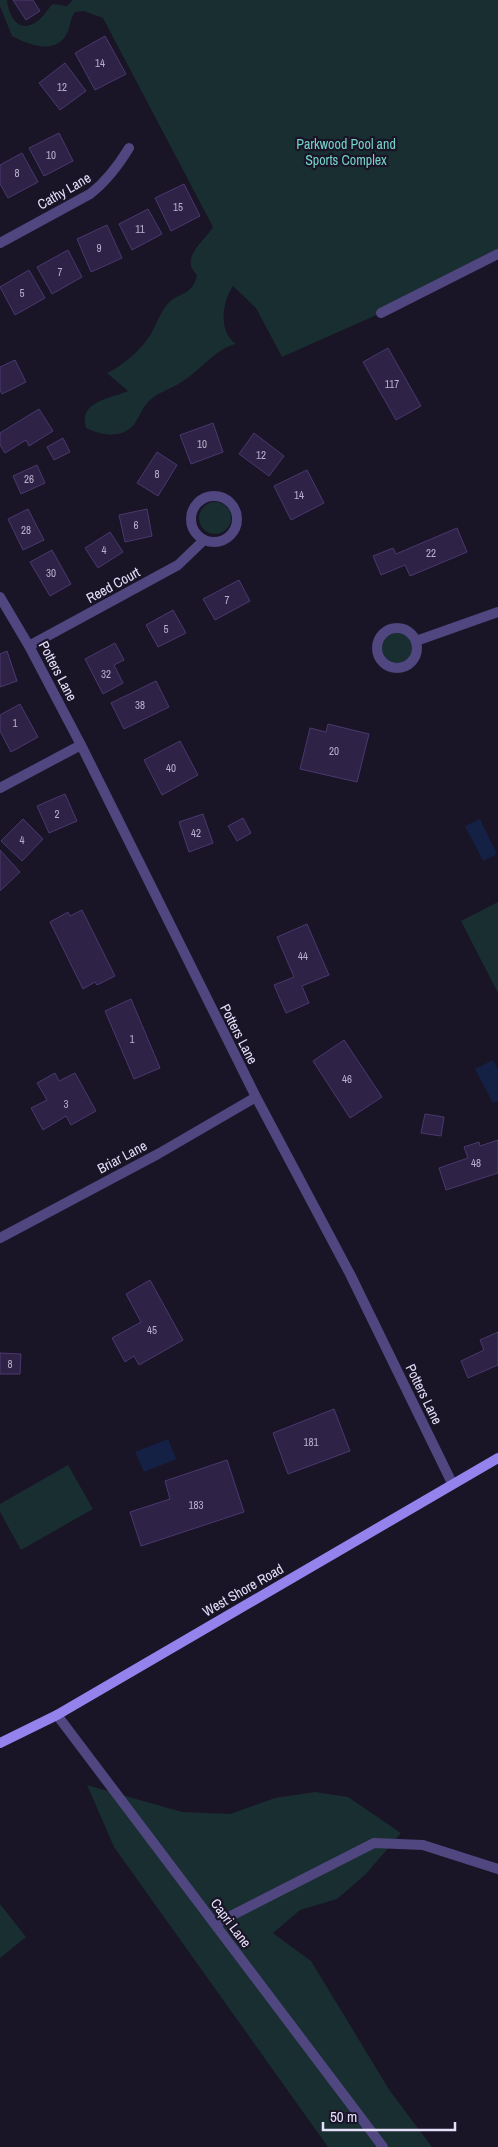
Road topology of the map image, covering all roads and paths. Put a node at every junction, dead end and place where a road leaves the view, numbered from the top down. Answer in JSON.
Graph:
{"nodes":[{"id":1,"x":128,"y":148,"type":"dead end"},
{"id":2,"x":0,"y":243,"type":"edge"},
{"id":3,"x":498,"y":254,"type":"edge"},
{"id":4,"x":381,"y":313,"type":"dead end"},
{"id":5,"x":204,"y":540,"type":"junction"},
{"id":6,"x":0,"y":597,"type":"edge"},
{"id":7,"x":498,"y":612,"type":"edge"},
{"id":8,"x":11,"y":616,"type":"junction"},
{"id":9,"x":0,"y":619,"type":"edge"},
{"id":10,"x":416,"y":641,"type":"dead end"},
{"id":11,"x":29,"y":646,"type":"junction"},
{"id":12,"x":81,"y":745,"type":"junction"},
{"id":13,"x":0,"y":788,"type":"edge"},
{"id":14,"x":256,"y":1097,"type":"junction"},
{"id":15,"x":0,"y":1238,"type":"edge"},
{"id":16,"x":498,"y":1458,"type":"edge"},
{"id":17,"x":452,"y":1483,"type":"junction"},
{"id":18,"x":57,"y":1715,"type":"junction"},
{"id":19,"x":0,"y":1743,"type":"edge"},
{"id":20,"x":498,"y":1869,"type":"edge"},
{"id":21,"x":215,"y":1924,"type":"junction"},
{"id":22,"x":383,"y":2147,"type":"edge"}],
"edges":[{"from":1,"to":2,"type":"street","name":"Cathy Lane"},
{"from":3,"to":4,"type":"street"},
{"from":5,"to":5,"type":"street"},
{"from":5,"to":11,"type":"street","name":"Reed Court"},
{"from":6,"to":8,"type":"street","name":"Potters Lane"},
{"from":7,"to":10,"type":"street"},
{"from":8,"to":9,"type":"street"},
{"from":8,"to":11,"type":"street","name":"Potters Lane"},
{"from":11,"to":12,"type":"street","name":"Potters Lane"},
{"from":12,"to":13,"type":"street"},
{"from":12,"to":14,"type":"street","name":"Potters Lane"},
{"from":14,"to":15,"type":"street","name":"Briar Lane"},
{"from":14,"to":17,"type":"street","name":"Potters Lane"},
{"from":16,"to":17,"type":"main road","name":"West Shore Road"},
{"from":17,"to":18,"type":"main road","name":"West Shore Road"},
{"from":18,"to":19,"type":"main road","name":"West Shore Road"},
{"from":18,"to":21,"type":"street","name":"Capri Lane"},
{"from":20,"to":21,"type":"street"},
{"from":21,"to":22,"type":"street","name":"Capri Lane"}]}
